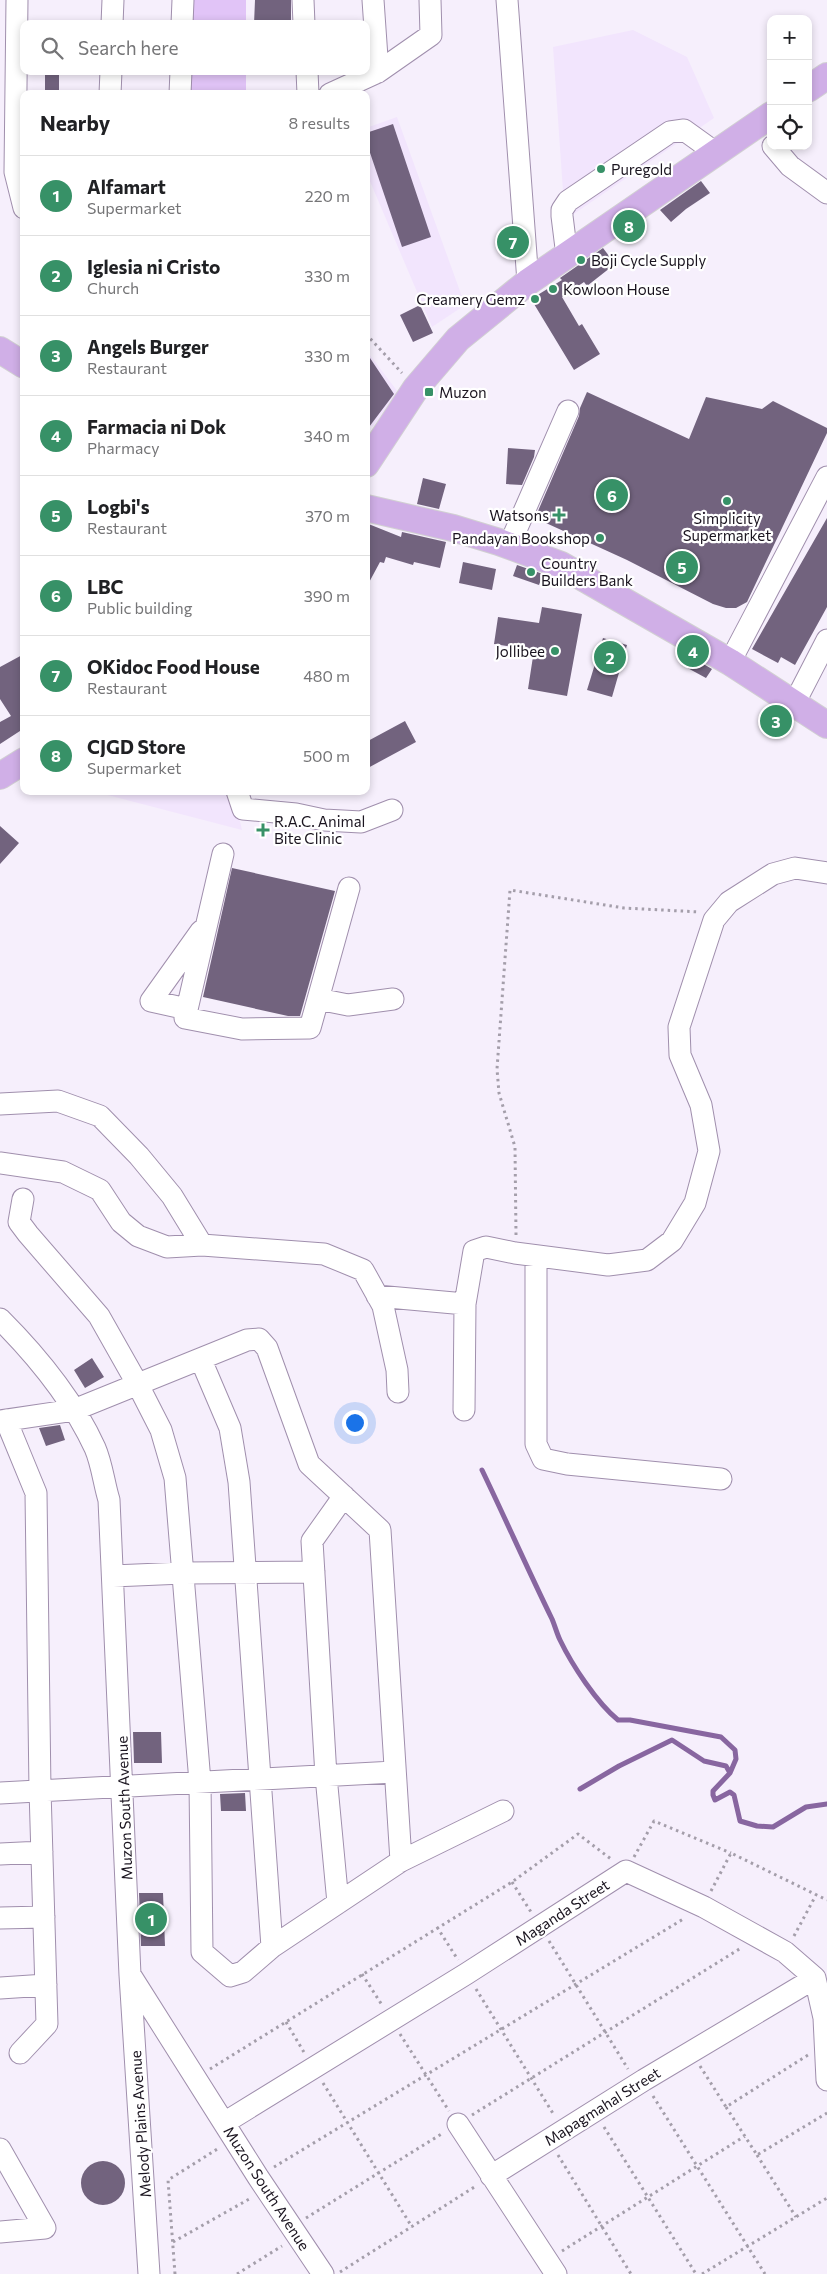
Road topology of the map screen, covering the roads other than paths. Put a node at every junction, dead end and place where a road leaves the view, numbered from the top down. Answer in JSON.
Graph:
{"nodes":[{"id":1,"x":17,"y":0,"type":"edge"},
{"id":2,"x":113,"y":0,"type":"edge"},
{"id":3,"x":183,"y":0,"type":"edge"},
{"id":4,"x":302,"y":0,"type":"edge"},
{"id":5,"x":373,"y":0,"type":"edge"},
{"id":6,"x":430,"y":0,"type":"edge"},
{"id":7,"x":507,"y":0,"type":"edge"},
{"id":8,"x":112,"y":20,"type":"edge"},
{"id":9,"x":182,"y":20,"type":"edge"},
{"id":10,"x":304,"y":20,"type":"edge"},
{"id":11,"x":378,"y":72,"type":"junction"},
{"id":12,"x":110,"y":75,"type":"edge"},
{"id":13,"x":181,"y":75,"type":"edge"},
{"id":14,"x":307,"y":75,"type":"edge"},
{"id":15,"x":827,"y":76,"type":"edge"},
{"id":16,"x":812,"y":86,"type":"edge"},
{"id":17,"x":110,"y":90,"type":"edge"},
{"id":18,"x":180,"y":90,"type":"edge"},
{"id":19,"x":308,"y":90,"type":"edge"},
{"id":20,"x":339,"y":90,"type":"edge"},
{"id":21,"x":767,"y":133,"type":"edge"},
{"id":22,"x":779,"y":150,"type":"edge"},
{"id":23,"x":716,"y":153,"type":"junction"},
{"id":24,"x":7,"y":170,"type":"edge"},
{"id":25,"x":827,"y":193,"type":"edge"},
{"id":26,"x":20,"y":199,"type":"edge"},
{"id":27,"x":567,"y":256,"type":"junction"},
{"id":28,"x":528,"y":282,"type":"junction"},
{"id":29,"x":568,"y":411,"type":"dead end"},
{"id":30,"x":370,"y":458,"type":"edge"},
{"id":31,"x":827,"y":477,"type":"edge"},
{"id":32,"x":370,"y":509,"type":"edge"},
{"id":33,"x":510,"y":546,"type":"junction"},
{"id":34,"x":827,"y":640,"type":"edge"},
{"id":35,"x":730,"y":662,"type":"junction"},
{"id":36,"x":794,"y":704,"type":"junction"},
{"id":37,"x":827,"y":725,"type":"edge"},
{"id":38,"x":20,"y":764,"type":"edge"},
{"id":39,"x":0,"y":776,"type":"edge"},
{"id":40,"x":238,"y":795,"type":"edge"},
{"id":41,"x":392,"y":810,"type":"dead end"},
{"id":42,"x":223,"y":854,"type":"dead end"},
{"id":43,"x":827,"y":873,"type":"edge"},
{"id":44,"x":349,"y":888,"type":"dead end"},
{"id":45,"x":207,"y":922,"type":"junction"},
{"id":46,"x":318,"y":999,"type":"junction"},
{"id":47,"x":393,"y":999,"type":"dead end"},
{"id":48,"x":187,"y":1009,"type":"junction"},
{"id":49,"x":0,"y":1104,"type":"edge"},
{"id":50,"x":0,"y":1163,"type":"edge"},
{"id":51,"x":23,"y":1199,"type":"dead end"},
{"id":52,"x":202,"y":1245,"type":"junction"},
{"id":53,"x":536,"y":1256,"type":"junction"},
{"id":54,"x":377,"y":1296,"type":"junction"},
{"id":55,"x":465,"y":1304,"type":"junction"},
{"id":56,"x":0,"y":1318,"type":"edge"},
{"id":57,"x":201,"y":1360,"type":"junction"},
{"id":58,"x":138,"y":1385,"type":"junction"},
{"id":59,"x":398,"y":1392,"type":"dead end"},
{"id":60,"x":74,"y":1410,"type":"junction"},
{"id":61,"x":464,"y":1410,"type":"dead end"},
{"id":62,"x":3,"y":1421,"type":"edge"},
{"id":63,"x":720,"y":1479,"type":"dead end"},
{"id":64,"x":344,"y":1496,"type":"junction"},
{"id":65,"x":314,"y":1572,"type":"junction"},
{"id":66,"x":183,"y":1573,"type":"junction"},
{"id":67,"x":246,"y":1573,"type":"junction"},
{"id":68,"x":113,"y":1576,"type":"junction"},
{"id":69,"x":394,"y":1772,"type":"junction"},
{"id":70,"x":326,"y":1776,"type":"junction"},
{"id":71,"x":260,"y":1780,"type":"junction"},
{"id":72,"x":200,"y":1782,"type":"junction"},
{"id":73,"x":123,"y":1786,"type":"junction"},
{"id":74,"x":40,"y":1790,"type":"junction"},
{"id":75,"x":0,"y":1792,"type":"edge"},
{"id":76,"x":503,"y":1811,"type":"dead end"},
{"id":77,"x":42,"y":1852,"type":"junction"},
{"id":78,"x":0,"y":1854,"type":"edge"},
{"id":79,"x":400,"y":1861,"type":"junction"},
{"id":80,"x":338,"y":1903,"type":"junction"},
{"id":81,"x":44,"y":1917,"type":"junction"},
{"id":82,"x":0,"y":1918,"type":"edge"},
{"id":83,"x":272,"y":1948,"type":"junction"},
{"id":84,"x":130,"y":1975,"type":"junction"},
{"id":85,"x":815,"y":1978,"type":"junction"},
{"id":86,"x":46,"y":1986,"type":"junction"},
{"id":87,"x":0,"y":1988,"type":"edge"},
{"id":88,"x":20,"y":2054,"type":"dead end"},
{"id":89,"x":827,"y":2080,"type":"edge"},
{"id":90,"x":458,"y":2124,"type":"road end"},
{"id":91,"x":229,"y":2130,"type":"junction"},
{"id":92,"x":0,"y":2149,"type":"edge"},
{"id":93,"x":491,"y":2176,"type":"junction"},
{"id":94,"x":0,"y":2232,"type":"edge"},
{"id":95,"x":552,"y":2267,"type":"edge"},
{"id":96,"x":149,"y":2274,"type":"edge"},
{"id":97,"x":323,"y":2274,"type":"edge"}],
"edges":[{"from":1,"to":24,"type":"street"},
{"from":2,"to":8,"type":"street"},
{"from":3,"to":9,"type":"street"},
{"from":4,"to":10,"type":"street"},
{"from":5,"to":11,"type":"street"},
{"from":6,"to":11,"type":"street"},
{"from":7,"to":28,"type":"street"},
{"from":11,"to":20,"type":"street"},
{"from":12,"to":17,"type":"street"},
{"from":13,"to":18,"type":"street"},
{"from":14,"to":19,"type":"street"},
{"from":15,"to":16,"type":"main road"},
{"from":21,"to":23,"type":"main road"},
{"from":22,"to":25,"type":"street"},
{"from":23,"to":27,"type":"main road"},
{"from":23,"to":27,"type":"street"},
{"from":24,"to":26,"type":"street"},
{"from":27,"to":28,"type":"main road"},
{"from":28,"to":30,"type":"main road"},
{"from":29,"to":33,"type":"street"},
{"from":31,"to":35,"type":"street"},
{"from":32,"to":33,"type":"main road"},
{"from":33,"to":35,"type":"main road"},
{"from":34,"to":36,"type":"street"},
{"from":35,"to":36,"type":"main road"},
{"from":36,"to":37,"type":"main road"},
{"from":38,"to":39,"type":"main road"},
{"from":40,"to":41,"type":"street"},
{"from":42,"to":45,"type":"street"},
{"from":43,"to":53,"type":"street"},
{"from":44,"to":46,"type":"street"},
{"from":45,"to":48,"type":"street"},
{"from":45,"to":48,"type":"street"},
{"from":46,"to":47,"type":"street"},
{"from":46,"to":48,"type":"street"},
{"from":49,"to":52,"type":"street"},
{"from":50,"to":52,"type":"street"},
{"from":51,"to":58,"type":"street"},
{"from":52,"to":54,"type":"street"},
{"from":53,"to":55,"type":"street"},
{"from":53,"to":63,"type":"street"},
{"from":54,"to":55,"type":"street"},
{"from":54,"to":59,"type":"street"},
{"from":55,"to":61,"type":"street"},
{"from":56,"to":60,"type":"street","name":"Muzon South Avenue"},
{"from":57,"to":58,"type":"street"},
{"from":57,"to":64,"type":"street"},
{"from":57,"to":67,"type":"street"},
{"from":58,"to":60,"type":"street"},
{"from":58,"to":66,"type":"street"},
{"from":60,"to":62,"type":"street"},
{"from":60,"to":68,"type":"street","name":"Muzon South Avenue"},
{"from":62,"to":74,"type":"street"},
{"from":64,"to":65,"type":"street"},
{"from":64,"to":69,"type":"street"},
{"from":65,"to":67,"type":"street"},
{"from":65,"to":70,"type":"street"},
{"from":66,"to":67,"type":"street"},
{"from":66,"to":68,"type":"street"},
{"from":66,"to":72,"type":"street"},
{"from":67,"to":71,"type":"street"},
{"from":68,"to":73,"type":"street","name":"Muzon South Avenue"},
{"from":69,"to":70,"type":"street"},
{"from":69,"to":79,"type":"street"},
{"from":70,"to":71,"type":"street"},
{"from":70,"to":80,"type":"street"},
{"from":71,"to":72,"type":"street"},
{"from":71,"to":83,"type":"street"},
{"from":72,"to":73,"type":"street"},
{"from":72,"to":83,"type":"street"},
{"from":73,"to":74,"type":"street"},
{"from":73,"to":84,"type":"street","name":"Muzon South Avenue"},
{"from":74,"to":75,"type":"street"},
{"from":74,"to":77,"type":"street"},
{"from":76,"to":79,"type":"street"},
{"from":77,"to":78,"type":"street"},
{"from":77,"to":81,"type":"street"},
{"from":79,"to":80,"type":"street"},
{"from":80,"to":83,"type":"street"},
{"from":81,"to":82,"type":"street"},
{"from":81,"to":86,"type":"street"},
{"from":84,"to":91,"type":"street","name":"Muzon South Avenue"},
{"from":84,"to":96,"type":"street","name":"Melody Plains Avenue"},
{"from":85,"to":89,"type":"street"},
{"from":85,"to":91,"type":"street","name":"Maganda Street"},
{"from":85,"to":93,"type":"street","name":"Mapagmahal Street"},
{"from":86,"to":87,"type":"street"},
{"from":86,"to":88,"type":"street"},
{"from":90,"to":93,"type":"street"},
{"from":91,"to":97,"type":"street","name":"Muzon South Avenue"},
{"from":92,"to":94,"type":"street"},
{"from":93,"to":95,"type":"street"}]}
